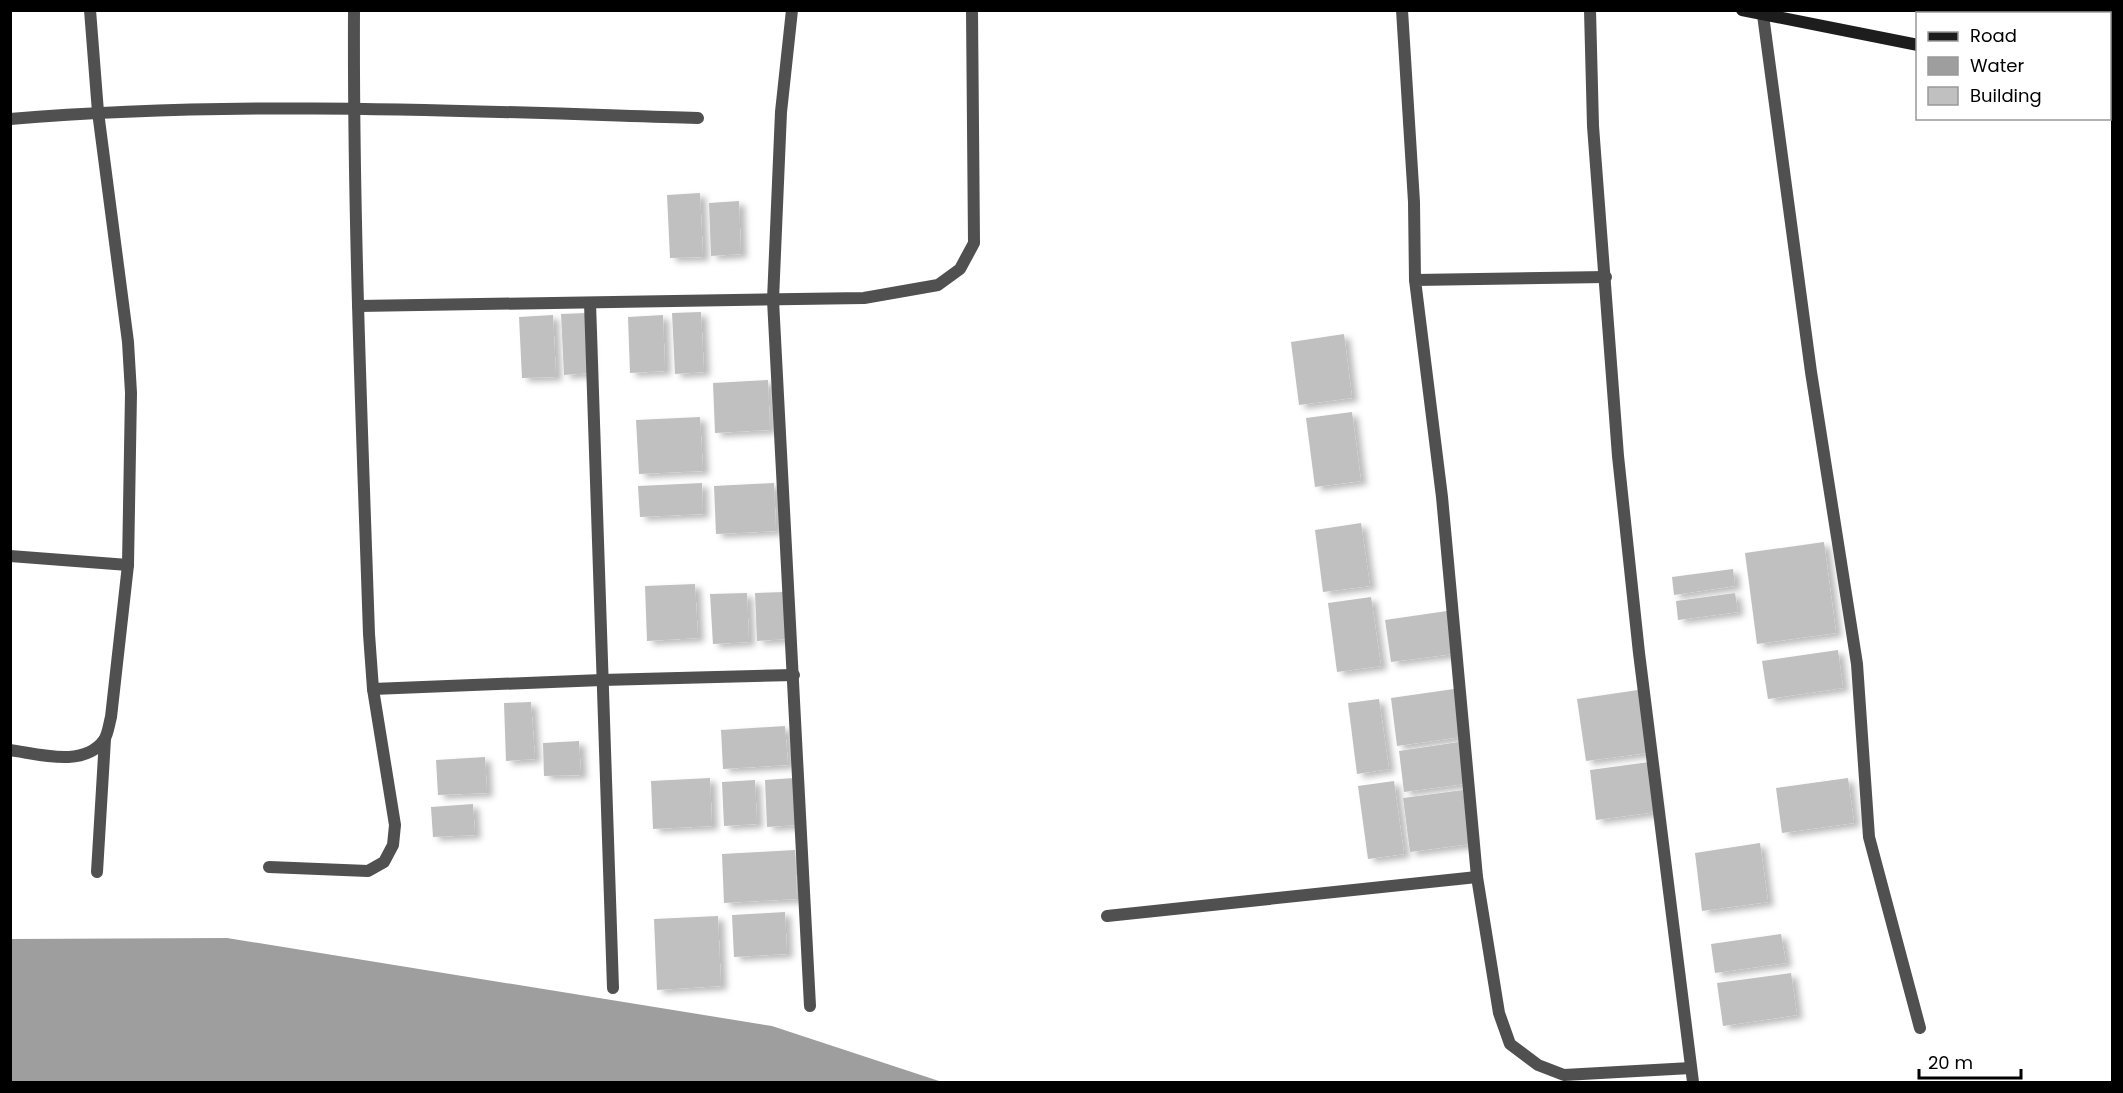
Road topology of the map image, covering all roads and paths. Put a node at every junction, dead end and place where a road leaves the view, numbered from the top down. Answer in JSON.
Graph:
{"nodes":[{"id":1,"x":90,"y":10,"type":"edge"},
{"id":2,"x":354,"y":10,"type":"edge"},
{"id":3,"x":792,"y":10,"type":"edge"},
{"id":4,"x":972,"y":10,"type":"edge"},
{"id":5,"x":1402,"y":10,"type":"edge"},
{"id":6,"x":1590,"y":10,"type":"edge"},
{"id":7,"x":1742,"y":10,"type":"edge"},
{"id":8,"x":1763,"y":15,"type":"junction"},
{"id":9,"x":1916,"y":45,"type":"edge"},
{"id":10,"x":353,"y":108,"type":"junction"},
{"id":11,"x":98,"y":112,"type":"junction"},
{"id":12,"x":698,"y":118,"type":"dead end"},
{"id":13,"x":10,"y":119,"type":"edge"},
{"id":14,"x":1606,"y":277,"type":"junction"},
{"id":15,"x":1415,"y":280,"type":"junction"},
{"id":16,"x":773,"y":300,"type":"junction"},
{"id":17,"x":590,"y":303,"type":"junction"},
{"id":18,"x":358,"y":306,"type":"junction"},
{"id":19,"x":10,"y":556,"type":"edge"},
{"id":20,"x":128,"y":565,"type":"junction"},
{"id":21,"x":794,"y":675,"type":"junction"},
{"id":22,"x":602,"y":680,"type":"junction"},
{"id":23,"x":373,"y":689,"type":"junction"},
{"id":24,"x":105,"y":739,"type":"junction"},
{"id":25,"x":10,"y":750,"type":"edge"},
{"id":26,"x":269,"y":867,"type":"dead end"},
{"id":27,"x":98,"y":872,"type":"dead end"},
{"id":28,"x":1477,"y":877,"type":"junction"},
{"id":29,"x":1107,"y":916,"type":"dead end"},
{"id":30,"x":613,"y":988,"type":"dead end"},
{"id":31,"x":810,"y":1006,"type":"dead end"},
{"id":32,"x":1920,"y":1028,"type":"dead end"},
{"id":33,"x":1692,"y":1068,"type":"junction"},
{"id":34,"x":1693,"y":1083,"type":"edge"}],
"edges":[{"from":1,"to":11,"type":"street"},
{"from":2,"to":10,"type":"street"},
{"from":3,"to":16,"type":"street"},
{"from":4,"to":16,"type":"street"},
{"from":5,"to":15,"type":"street"},
{"from":6,"to":14,"type":"street"},
{"from":7,"to":8,"type":"main road"},
{"from":8,"to":9,"type":"main road"},
{"from":8,"to":32,"type":"street"},
{"from":10,"to":11,"type":"street"},
{"from":10,"to":12,"type":"street"},
{"from":10,"to":18,"type":"street"},
{"from":11,"to":13,"type":"street"},
{"from":11,"to":20,"type":"street"},
{"from":14,"to":15,"type":"street"},
{"from":14,"to":33,"type":"street"},
{"from":15,"to":28,"type":"street"},
{"from":16,"to":17,"type":"street"},
{"from":16,"to":21,"type":"street"},
{"from":17,"to":18,"type":"street"},
{"from":17,"to":22,"type":"street"},
{"from":18,"to":23,"type":"street"},
{"from":19,"to":20,"type":"street"},
{"from":20,"to":24,"type":"street"},
{"from":21,"to":22,"type":"street"},
{"from":21,"to":31,"type":"street"},
{"from":22,"to":23,"type":"street"},
{"from":22,"to":30,"type":"street"},
{"from":23,"to":26,"type":"street"},
{"from":24,"to":25,"type":"street"},
{"from":24,"to":27,"type":"street"},
{"from":28,"to":29,"type":"street"},
{"from":28,"to":33,"type":"street"},
{"from":33,"to":34,"type":"street"}]}
